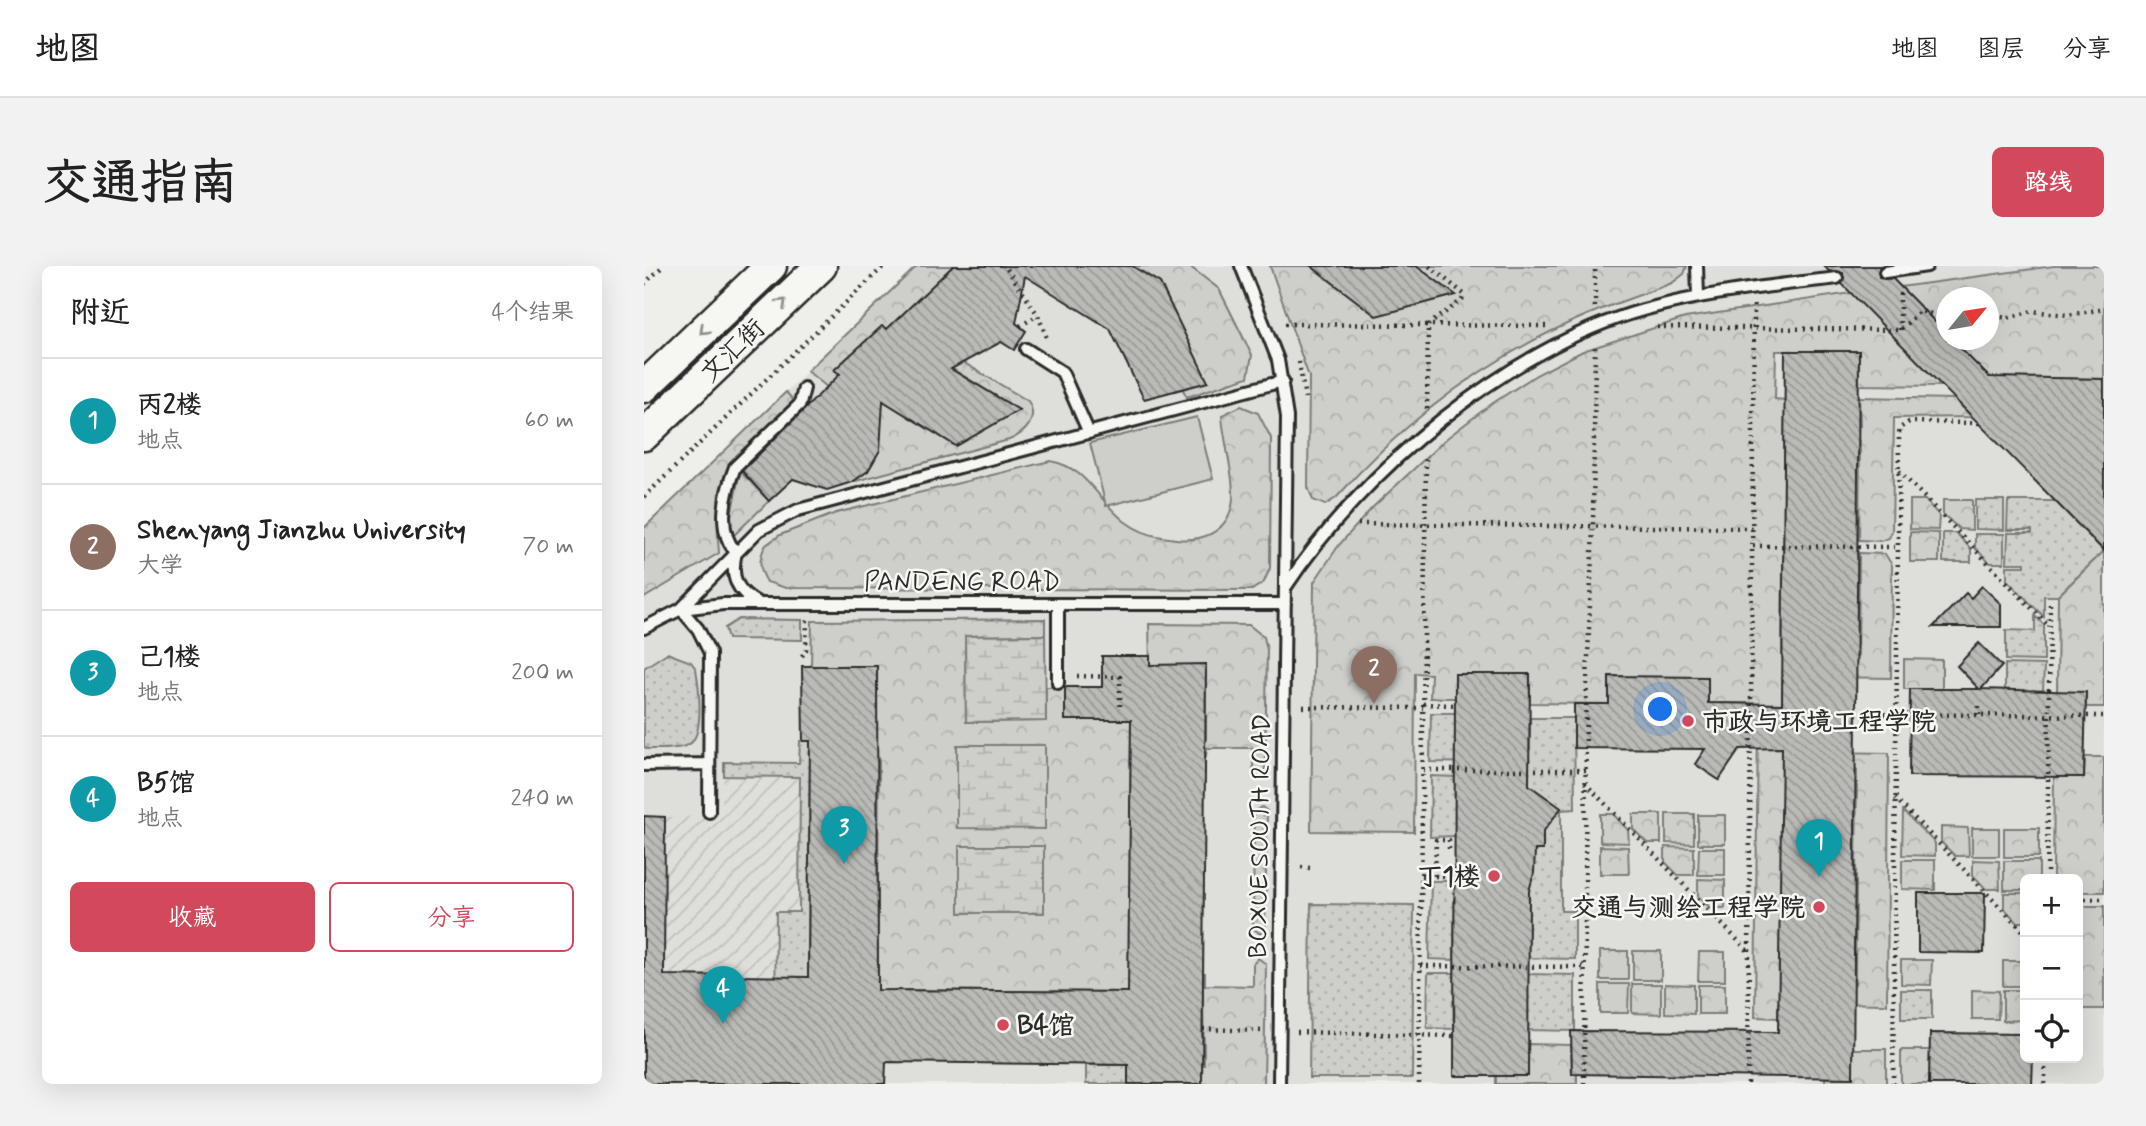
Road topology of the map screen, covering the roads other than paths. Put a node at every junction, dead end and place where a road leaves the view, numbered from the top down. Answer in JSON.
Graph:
{"nodes":[{"id":1,"x":771,"y":266,"type":"edge"},
{"id":2,"x":821,"y":266,"type":"edge"},
{"id":3,"x":1241,"y":266,"type":"edge"},
{"id":4,"x":1698,"y":266,"type":"edge"},
{"id":5,"x":1927,"y":266,"type":"edge"},
{"id":6,"x":1885,"y":272,"type":"dead end"},
{"id":7,"x":1837,"y":278,"type":"dead end"},
{"id":8,"x":1698,"y":296,"type":"junction"},
{"id":9,"x":1026,"y":349,"type":"dead end"},
{"id":10,"x":1283,"y":382,"type":"junction"},
{"id":11,"x":644,"y":387,"type":"edge"},
{"id":12,"x":804,"y":388,"type":"dead end"},
{"id":13,"x":1089,"y":433,"type":"junction"},
{"id":14,"x":644,"y":435,"type":"edge"},
{"id":15,"x":736,"y":552,"type":"junction"},
{"id":16,"x":1285,"y":588,"type":"junction"},
{"id":17,"x":1058,"y":604,"type":"junction"},
{"id":18,"x":1285,"y":604,"type":"junction"},
{"id":19,"x":761,"y":605,"type":"junction"},
{"id":20,"x":681,"y":609,"type":"junction"},
{"id":21,"x":644,"y":628,"type":"edge"},
{"id":22,"x":1058,"y":679,"type":"road end"},
{"id":23,"x":709,"y":764,"type":"junction"},
{"id":24,"x":644,"y":765,"type":"edge"},
{"id":25,"x":709,"y":812,"type":"dead end"},
{"id":26,"x":1279,"y":1084,"type":"edge"}],
"edges":[{"from":1,"to":11,"type":"street","name":"文汇街","one_way":true},
{"from":14,"to":2,"type":"street","name":"文汇街","one_way":true},
{"from":3,"to":10,"type":"lane"},
{"from":4,"to":8,"type":"lane"},
{"from":5,"to":6,"type":"lane"},
{"from":7,"to":8,"type":"lane"},
{"from":8,"to":16,"type":"lane"},
{"from":9,"to":13,"type":"lane"},
{"from":10,"to":13,"type":"lane"},
{"from":10,"to":16,"type":"lane"},
{"from":12,"to":15,"type":"lane"},
{"from":13,"to":15,"type":"lane"},
{"from":15,"to":19,"type":"lane"},
{"from":15,"to":20,"type":"lane"},
{"from":16,"to":18,"type":"lane","name":"BOXUE SOUTH ROAD"},
{"from":17,"to":18,"type":"lane","name":"PANDENG ROAD"},
{"from":17,"to":19,"type":"lane","name":"PANDENG ROAD"},
{"from":17,"to":22,"type":"lane"},
{"from":18,"to":26,"type":"lane","name":"BOXUE SOUTH ROAD"},
{"from":19,"to":20,"type":"lane","name":"PANDENG ROAD"},
{"from":20,"to":21,"type":"lane","name":"PANDENG ROAD"},
{"from":20,"to":23,"type":"lane"},
{"from":23,"to":24,"type":"lane"},
{"from":23,"to":25,"type":"lane"}]}
